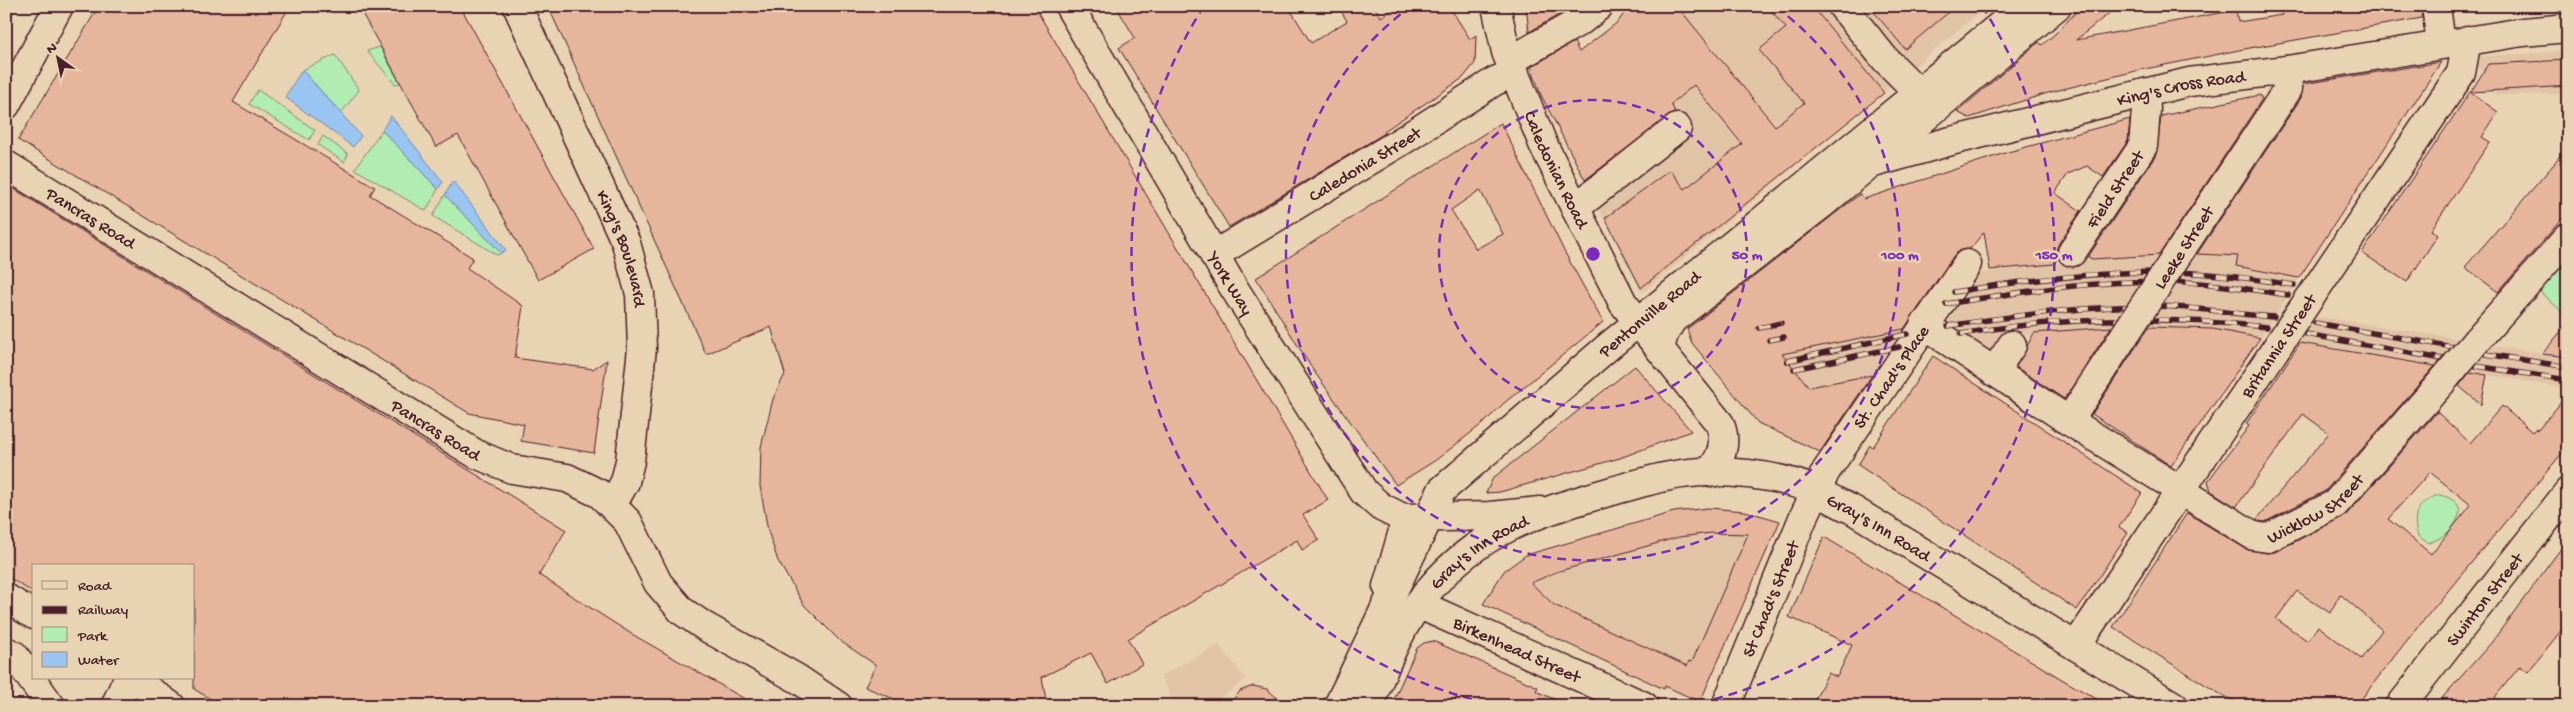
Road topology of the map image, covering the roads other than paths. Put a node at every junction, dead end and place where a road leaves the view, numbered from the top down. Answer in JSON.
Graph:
{"nodes":[{"id":1,"x":59,"y":6,"type":"edge"},
{"id":2,"x":517,"y":6,"type":"edge"},
{"id":3,"x":1069,"y":6,"type":"edge"},
{"id":4,"x":1496,"y":6,"type":"edge"},
{"id":5,"x":1600,"y":6,"type":"edge"},
{"id":6,"x":1842,"y":6,"type":"edge"},
{"id":7,"x":2024,"y":6,"type":"edge"},
{"id":8,"x":2057,"y":6,"type":"edge"},
{"id":9,"x":2436,"y":6,"type":"edge"},
{"id":10,"x":2568,"y":28,"type":"edge"},
{"id":11,"x":2454,"y":42,"type":"junction"},
{"id":12,"x":1512,"y":67,"type":"junction"},
{"id":13,"x":2287,"y":70,"type":"junction"},
{"id":14,"x":1918,"y":92,"type":"junction"},
{"id":15,"x":2145,"y":93,"type":"junction"},
{"id":16,"x":6,"y":104,"type":"edge"},
{"id":17,"x":1677,"y":128,"type":"dead end"},
{"id":18,"x":1870,"y":164,"type":"junction"},
{"id":19,"x":6,"y":165,"type":"edge"},
{"id":20,"x":1804,"y":188,"type":"junction"},
{"id":21,"x":1575,"y":208,"type":"junction"},
{"id":22,"x":2568,"y":237,"type":"edge"},
{"id":23,"x":2072,"y":252,"type":"dead end"},
{"id":24,"x":1214,"y":255,"type":"junction"},
{"id":25,"x":1967,"y":264,"type":"dead end"},
{"id":26,"x":1639,"y":322,"type":"junction"},
{"id":27,"x":1924,"y":325,"type":"junction"},
{"id":28,"x":2012,"y":345,"type":"dead end"},
{"id":29,"x":1660,"y":349,"type":"junction"},
{"id":30,"x":1994,"y":372,"type":"junction"},
{"id":31,"x":2069,"y":421,"type":"junction"},
{"id":32,"x":1709,"y":472,"type":"junction"},
{"id":33,"x":1816,"y":491,"type":"junction"},
{"id":34,"x":2182,"y":491,"type":"junction"},
{"id":35,"x":2568,"y":492,"type":"edge"},
{"id":36,"x":612,"y":505,"type":"junction"},
{"id":37,"x":1549,"y":509,"type":"junction"},
{"id":38,"x":1416,"y":518,"type":"junction"},
{"id":39,"x":6,"y":598,"type":"edge"},
{"id":40,"x":1418,"y":604,"type":"junction"},
{"id":41,"x":32,"y":614,"type":"edge"},
{"id":42,"x":2076,"y":646,"type":"junction"},
{"id":43,"x":6,"y":651,"type":"edge"},
{"id":44,"x":32,"y":680,"type":"edge"},
{"id":45,"x":32,"y":680,"type":"edge"},
{"id":46,"x":129,"y":680,"type":"edge"},
{"id":47,"x":133,"y":680,"type":"edge"},
{"id":48,"x":51,"y":706,"type":"edge"},
{"id":49,"x":115,"y":706,"type":"edge"},
{"id":50,"x":171,"y":706,"type":"edge"},
{"id":51,"x":838,"y":706,"type":"edge"},
{"id":52,"x":1338,"y":706,"type":"edge"},
{"id":53,"x":1369,"y":706,"type":"edge"},
{"id":54,"x":1644,"y":706,"type":"edge"},
{"id":55,"x":1726,"y":706,"type":"edge"},
{"id":56,"x":2174,"y":706,"type":"edge"},
{"id":57,"x":2400,"y":706,"type":"edge"}],
"edges":[{"from":1,"to":16,"type":"main road"},
{"from":2,"to":36,"type":"main road","name":"King's Boulevard"},
{"from":3,"to":24,"type":"main road","name":"York Way"},
{"from":4,"to":12,"type":"main road","name":"Caledonian Road"},
{"from":5,"to":12,"type":"main road","name":"Caledonia Street"},
{"from":6,"to":14,"type":"main road"},
{"from":7,"to":14,"type":"main road","name":"Pentonville Road"},
{"from":8,"to":18,"type":"main road"},
{"from":9,"to":11,"type":"main road","name":"Britannia Street"},
{"from":10,"to":11,"type":"main road","name":"King's Cross Road"},
{"from":11,"to":13,"type":"main road","name":"King's Cross Road"},
{"from":11,"to":34,"type":"main road","name":"Britannia Street"},
{"from":12,"to":21,"type":"main road","name":"Caledonian Road"},
{"from":12,"to":24,"type":"main road","name":"Caledonia Street"},
{"from":13,"to":15,"type":"main road","name":"King's Cross Road"},
{"from":13,"to":31,"type":"main road","name":"Leeke Street","bridge":true},
{"from":14,"to":20,"type":"main road","name":"Pentonville Road"},
{"from":15,"to":18,"type":"main road","name":"King's Cross Road"},
{"from":15,"to":23,"type":"main road","name":"Field Street"},
{"from":17,"to":21,"type":"main road"},
{"from":18,"to":20,"type":"main road","name":"King's Cross Road"},
{"from":18,"to":29,"type":"main road"},
{"from":19,"to":36,"type":"main road","name":"Pancras Road"},
{"from":20,"to":26,"type":"main road","name":"Pentonville Road"},
{"from":21,"to":26,"type":"main road","name":"Caledonian Road"},
{"from":22,"to":34,"type":"main road","name":"Wicklow Street","bridge":true},
{"from":24,"to":38,"type":"main road","name":"York Way"},
{"from":25,"to":27,"type":"main road","name":"St. Chad's Place"},
{"from":26,"to":29,"type":"main road","name":"Caledonian Road"},
{"from":26,"to":38,"type":"main road","name":"Pentonville Road"},
{"from":27,"to":30,"type":"main road","name":"Wicklow Street"},
{"from":27,"to":33,"type":"main road","name":"St. Chad's Place"},
{"from":28,"to":30,"type":"main road"},
{"from":29,"to":32,"type":"main road","name":"Caledonian Road"},
{"from":30,"to":31,"type":"main road","name":"Wicklow Street"},
{"from":31,"to":34,"type":"main road","name":"Wicklow Street"},
{"from":32,"to":33,"type":"main road","name":"Gray's Inn Road"},
{"from":32,"to":37,"type":"main road","name":"Gray's Inn Road"},
{"from":33,"to":42,"type":"main road","name":"Gray's Inn Road"},
{"from":33,"to":55,"type":"main road","name":"St Chad's Street"},
{"from":34,"to":42,"type":"main road","name":"Britannia Street"},
{"from":35,"to":57,"type":"main road","name":"Swinton Street"},
{"from":36,"to":51,"type":"main road","name":"Pancras Road"},
{"from":37,"to":38,"type":"main road","name":"Gray's Inn Road"},
{"from":37,"to":40,"type":"main road","name":"Gray's Inn Road"},
{"from":38,"to":52,"type":"main road","name":"Pentonville Road"},
{"from":39,"to":41,"type":"main road"},
{"from":40,"to":53,"type":"main road","name":"Gray's Inn Road"},
{"from":40,"to":54,"type":"main road","name":"Birkenhead Street"},
{"from":42,"to":56,"type":"main road","name":"Gray's Inn Road"},
{"from":43,"to":45,"type":"main road"},
{"from":44,"to":48,"type":"main road"},
{"from":46,"to":49,"type":"main road"},
{"from":47,"to":50,"type":"main road"}]}
